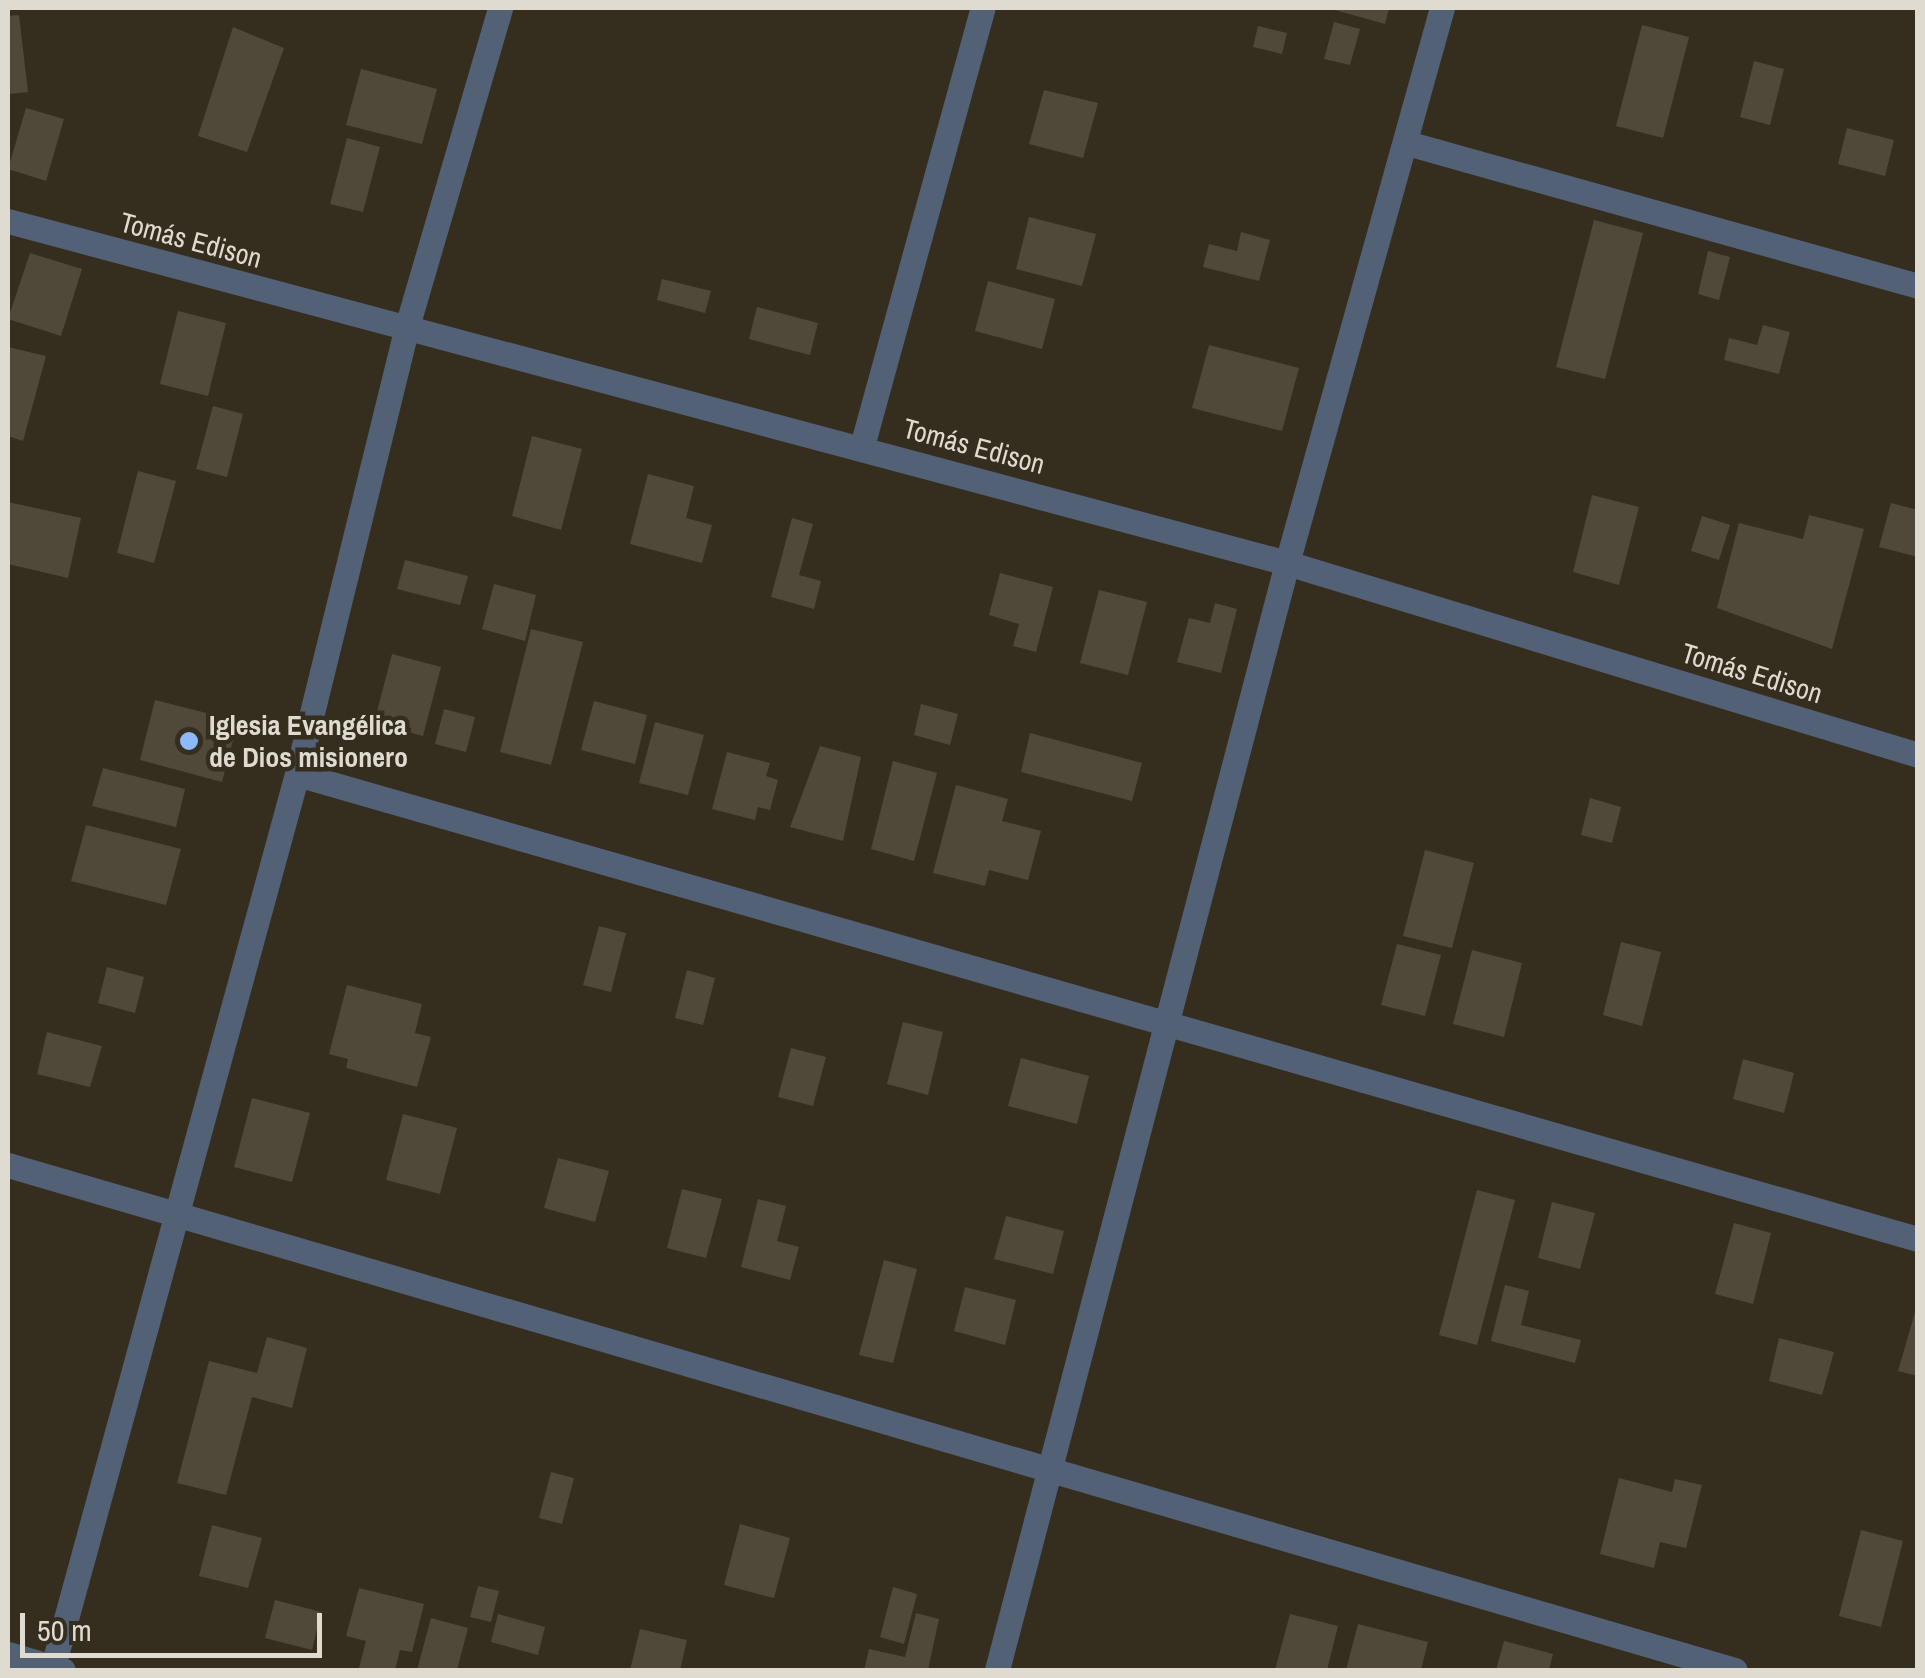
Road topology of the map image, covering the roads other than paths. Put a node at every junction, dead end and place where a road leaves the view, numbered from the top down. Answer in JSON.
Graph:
{"nodes":[{"id":1,"x":500,"y":8,"type":"edge"},
{"id":2,"x":983,"y":8,"type":"edge"},
{"id":3,"x":1442,"y":8,"type":"edge"},
{"id":4,"x":1407,"y":143,"type":"junction"},
{"id":5,"x":8,"y":221,"type":"edge"},
{"id":6,"x":1918,"y":286,"type":"edge"},
{"id":7,"x":406,"y":330,"type":"junction"},
{"id":8,"x":862,"y":446,"type":"junction"},
{"id":9,"x":1286,"y":563,"type":"junction"},
{"id":10,"x":1918,"y":754,"type":"edge"},
{"id":11,"x":297,"y":774,"type":"junction"},
{"id":12,"x":1168,"y":1023,"type":"junction"},
{"id":13,"x":8,"y":1165,"type":"edge"},
{"id":14,"x":174,"y":1210,"type":"junction"},
{"id":15,"x":1918,"y":1240,"type":"edge"},
{"id":16,"x":1048,"y":1469,"type":"junction"},
{"id":17,"x":8,"y":1654,"type":"edge"},
{"id":18,"x":56,"y":1670,"type":"edge"},
{"id":19,"x":997,"y":1670,"type":"edge"},
{"id":20,"x":1736,"y":1670,"type":"edge"}],
"edges":[{"from":1,"to":7,"type":"street"},
{"from":2,"to":8,"type":"street"},
{"from":3,"to":4,"type":"street"},
{"from":4,"to":6,"type":"street"},
{"from":4,"to":9,"type":"street"},
{"from":5,"to":7,"type":"street","name":"Tomás Edison"},
{"from":7,"to":8,"type":"street","name":"Tomás Edison"},
{"from":7,"to":11,"type":"street"},
{"from":8,"to":9,"type":"street","name":"Tomás Edison"},
{"from":9,"to":10,"type":"street","name":"Tomás Edison"},
{"from":9,"to":12,"type":"street"},
{"from":11,"to":12,"type":"street"},
{"from":11,"to":14,"type":"street"},
{"from":12,"to":15,"type":"street"},
{"from":12,"to":16,"type":"street"},
{"from":13,"to":14,"type":"street"},
{"from":14,"to":16,"type":"street"},
{"from":14,"to":18,"type":"street"},
{"from":16,"to":19,"type":"street"},
{"from":16,"to":20,"type":"street"},
{"from":17,"to":18,"type":"street"}]}
